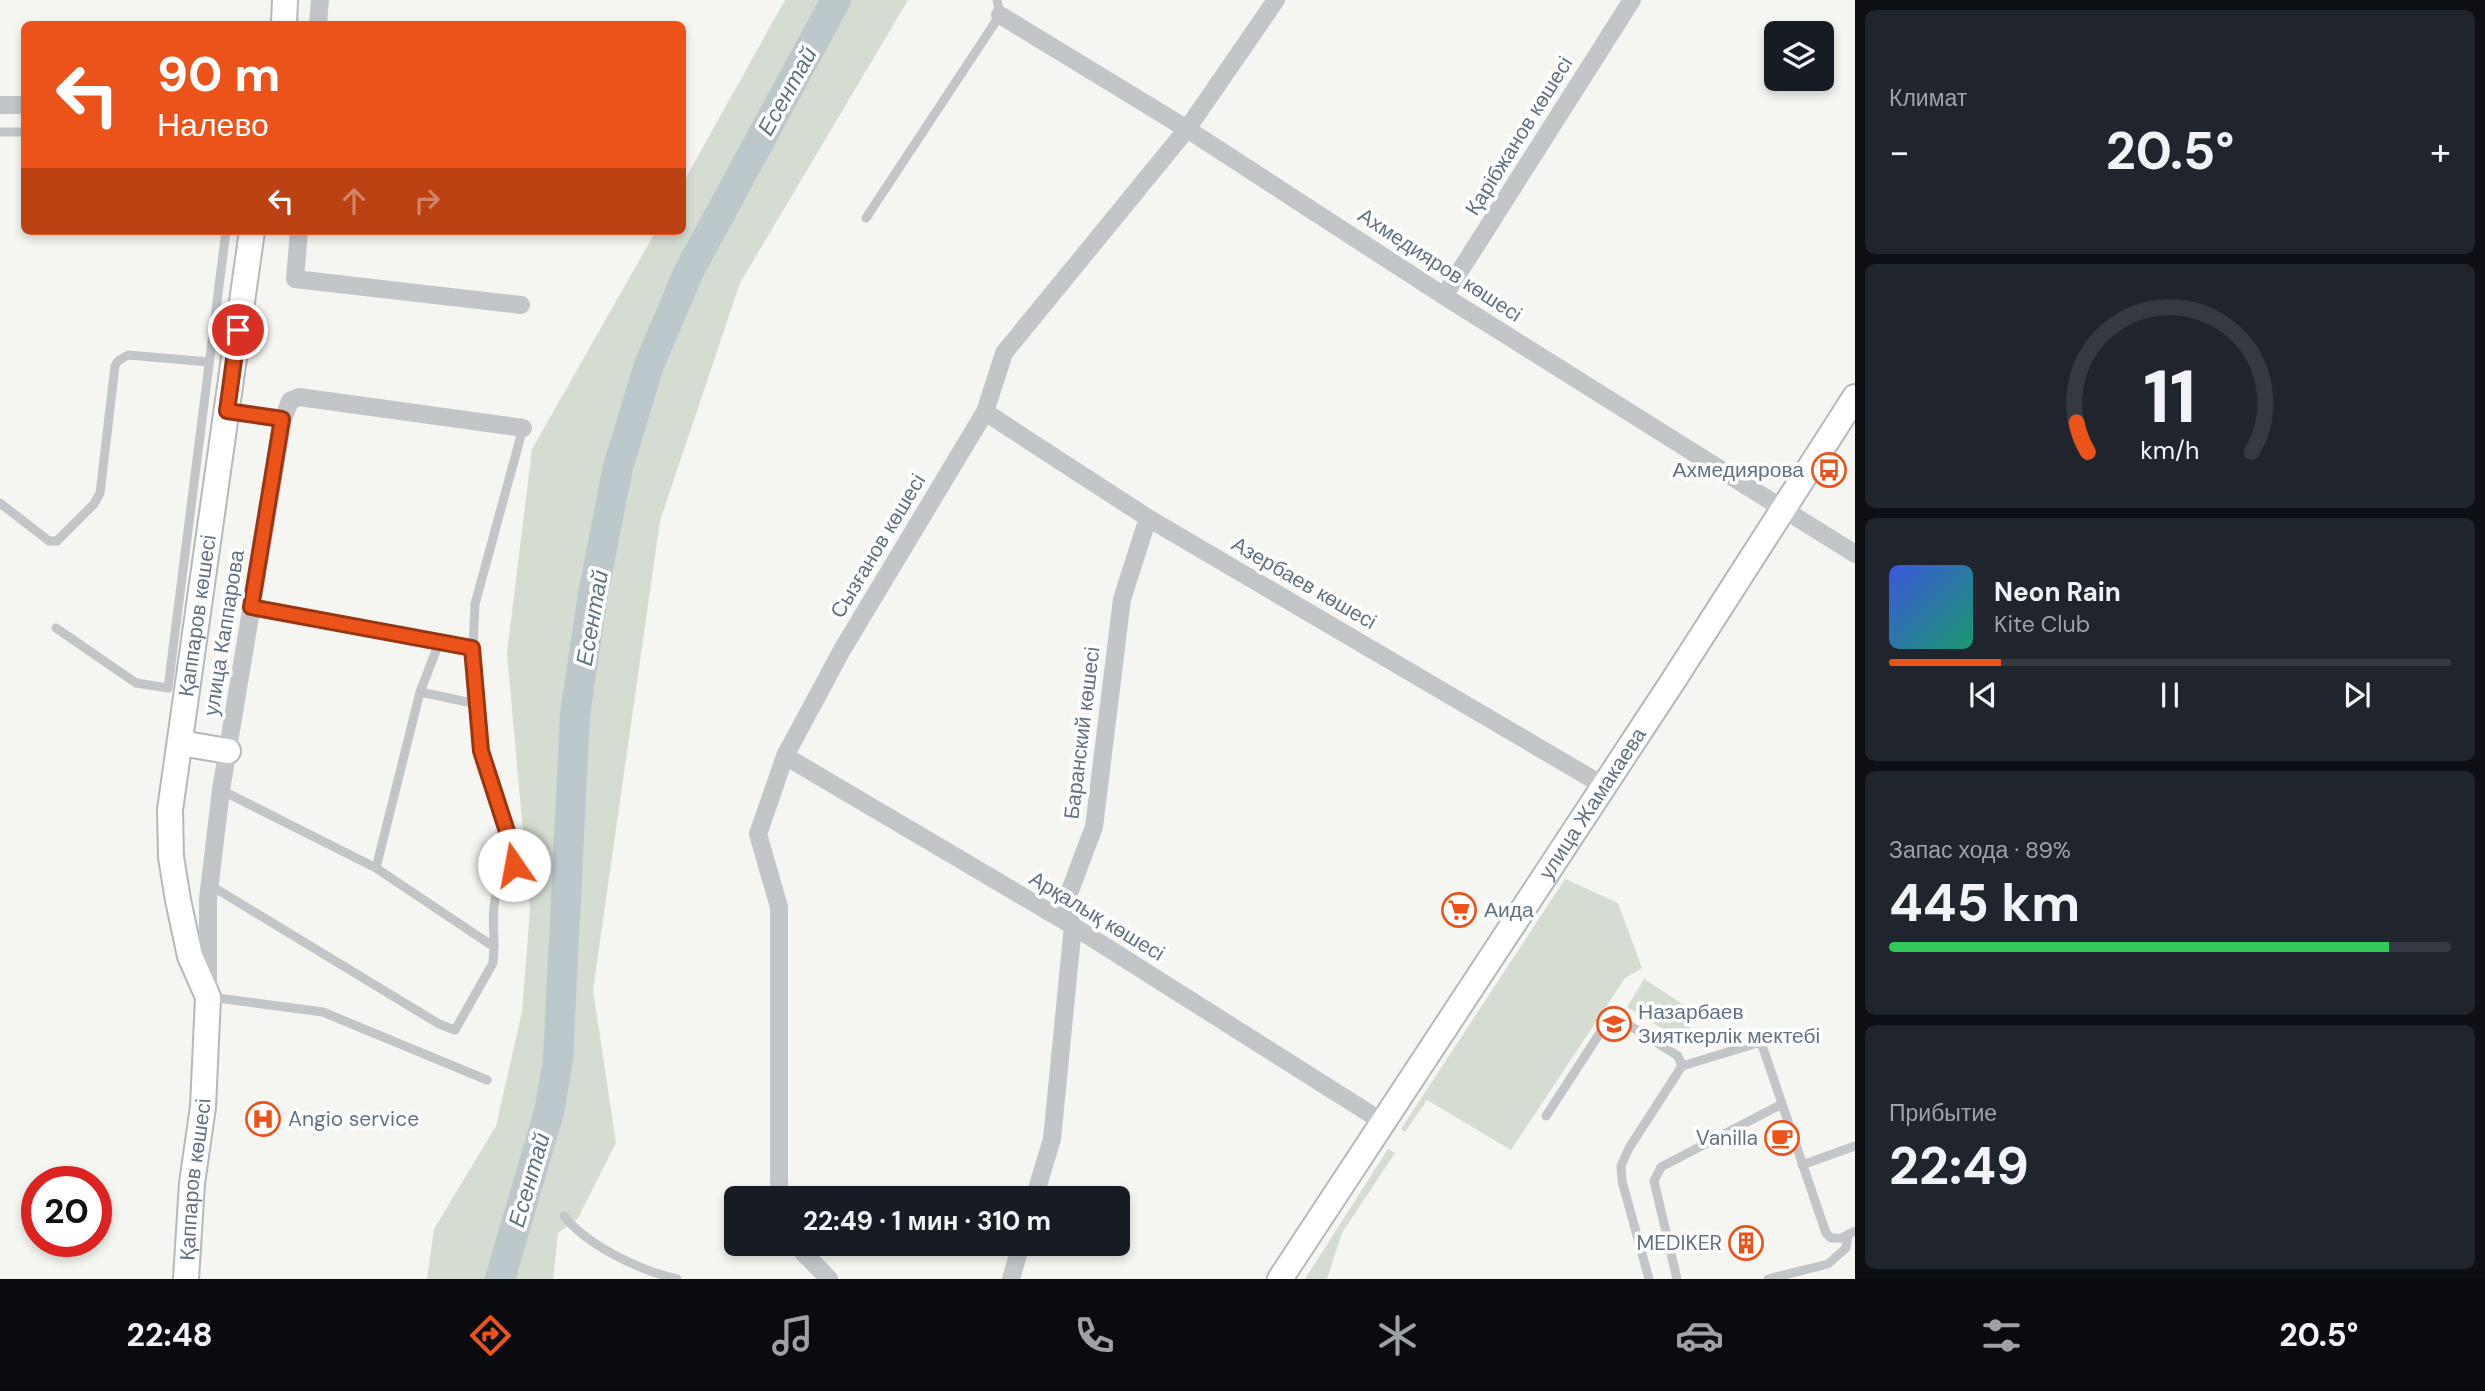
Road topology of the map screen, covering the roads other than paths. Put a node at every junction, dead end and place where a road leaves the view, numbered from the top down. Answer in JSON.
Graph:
{"nodes":[{"id":1,"x":285,"y":0,"type":"edge"},
{"id":2,"x":320,"y":0,"type":"edge"},
{"id":3,"x":1276,"y":0,"type":"edge"},
{"id":4,"x":1632,"y":0,"type":"edge"},
{"id":5,"x":999,"y":8,"type":"edge"},
{"id":6,"x":284,"y":21,"type":"edge"},
{"id":7,"x":318,"y":21,"type":"edge"},
{"id":8,"x":0,"y":105,"type":"edge"},
{"id":9,"x":21,"y":106,"type":"edge"},
{"id":10,"x":1187,"y":129,"type":"junction"},
{"id":11,"x":0,"y":132,"type":"edge"},
{"id":12,"x":21,"y":132,"type":"edge"},
{"id":13,"x":866,"y":218,"type":"dead end"},
{"id":14,"x":225,"y":235,"type":"edge"},
{"id":15,"x":251,"y":235,"type":"edge"},
{"id":16,"x":299,"y":235,"type":"edge"},
{"id":17,"x":1444,"y":296,"type":"junction"},
{"id":18,"x":521,"y":305,"type":"dead end"},
{"id":19,"x":209,"y":362,"type":"junction"},
{"id":20,"x":1855,"y":397,"type":"edge"},
{"id":21,"x":227,"y":411,"type":"junction"},
{"id":22,"x":985,"y":412,"type":"junction"},
{"id":23,"x":282,"y":419,"type":"junction"},
{"id":24,"x":523,"y":428,"type":"joint"},
{"id":25,"x":0,"y":503,"type":"edge"},
{"id":26,"x":1783,"y":509,"type":"junction"},
{"id":27,"x":1148,"y":518,"type":"junction"},
{"id":28,"x":200,"y":525,"type":"junction"},
{"id":29,"x":1855,"y":554,"type":"edge"},
{"id":30,"x":251,"y":607,"type":"junction"},
{"id":31,"x":56,"y":628,"type":"dead end"},
{"id":32,"x":439,"y":643,"type":"junction"},
{"id":33,"x":472,"y":648,"type":"junction"},
{"id":34,"x":420,"y":692,"type":"junction"},
{"id":35,"x":477,"y":704,"type":"junction"},
{"id":36,"x":180,"y":743,"type":"junction"},
{"id":37,"x":228,"y":751,"type":"junction"},
{"id":38,"x":785,"y":756,"type":"junction"},
{"id":39,"x":1604,"y":786,"type":"junction"},
{"id":40,"x":220,"y":790,"type":"junction"},
{"id":41,"x":376,"y":868,"type":"junction"},
{"id":42,"x":210,"y":885,"type":"junction"},
{"id":43,"x":1073,"y":926,"type":"junction"},
{"id":44,"x":494,"y":947,"type":"junction"},
{"id":45,"x":208,"y":996,"type":"junction"},
{"id":46,"x":1682,"y":1066,"type":"junction"},
{"id":47,"x":487,"y":1080,"type":"dead end"},
{"id":48,"x":1782,"y":1104,"type":"junction"},
{"id":49,"x":1546,"y":1116,"type":"dead end"},
{"id":50,"x":1382,"y":1122,"type":"junction"},
{"id":51,"x":1855,"y":1146,"type":"edge"},
{"id":52,"x":1802,"y":1165,"type":"junction"},
{"id":53,"x":779,"y":1186,"type":"edge"},
{"id":54,"x":1038,"y":1186,"type":"edge"},
{"id":55,"x":564,"y":1216,"type":"dead end"},
{"id":56,"x":1851,"y":1233,"type":"edge"},
{"id":57,"x":807,"y":1256,"type":"edge"},
{"id":58,"x":1018,"y":1256,"type":"edge"},
{"id":59,"x":186,"y":1279,"type":"edge"},
{"id":60,"x":677,"y":1279,"type":"edge"},
{"id":61,"x":829,"y":1279,"type":"edge"},
{"id":62,"x":1011,"y":1279,"type":"edge"},
{"id":63,"x":1280,"y":1279,"type":"edge"},
{"id":64,"x":1649,"y":1279,"type":"edge"},
{"id":65,"x":1677,"y":1279,"type":"edge"},
{"id":66,"x":1768,"y":1279,"type":"edge"}],
"edges":[{"from":1,"to":6,"type":"street"},
{"from":2,"to":7,"type":"street"},
{"from":3,"to":10,"type":"street","name":"Сызғанов көшесі"},
{"from":4,"to":17,"type":"street","name":"Қарібжанов көшесі"},
{"from":5,"to":10,"type":"street","name":"Ахмедияров көшесі"},
{"from":5,"to":13,"type":"lane"},
{"from":8,"to":9,"type":"street"},
{"from":10,"to":17,"type":"street","name":"Ахмедияров көшесі"},
{"from":10,"to":22,"type":"street","name":"Сызғанов көшесі"},
{"from":11,"to":12,"type":"lane"},
{"from":14,"to":19,"type":"lane"},
{"from":15,"to":21,"type":"street","name":"Қаппаров көшесі"},
{"from":16,"to":18,"type":"street"},
{"from":17,"to":26,"type":"street","name":"Ахмедияров көшесі"},
{"from":19,"to":25,"type":"lane"},
{"from":19,"to":28,"type":"lane"},
{"from":20,"to":26,"type":"street","name":"улица Жамакаева"},
{"from":21,"to":23,"type":"street"},
{"from":21,"to":28,"type":"street","name":"Қаппаров көшесі"},
{"from":22,"to":27,"type":"street","name":"Азербаев көшесі"},
{"from":22,"to":38,"type":"street","name":"Сызғанов көшесі"},
{"from":23,"to":24,"type":"street","name":"улица Каппарова"},
{"from":23,"to":30,"type":"street","name":"улица Каппарова"},
{"from":24,"to":33,"type":"lane"},
{"from":26,"to":29,"type":"street","name":"Ахмедияров көшесі"},
{"from":26,"to":39,"type":"street","name":"улица Жамакаева"},
{"from":27,"to":39,"type":"street","name":"Азербаев көшесі"},
{"from":27,"to":43,"type":"street","name":"Баранский көшесі"},
{"from":28,"to":31,"type":"lane"},
{"from":28,"to":36,"type":"street","name":"Қаппаров көшесі"},
{"from":30,"to":32,"type":"lane"},
{"from":30,"to":37,"type":"street","name":"улица Каппарова"},
{"from":32,"to":33,"type":"lane"},
{"from":32,"to":34,"type":"lane"},
{"from":33,"to":35,"type":"lane"},
{"from":34,"to":35,"type":"lane"},
{"from":34,"to":41,"type":"lane"},
{"from":35,"to":44,"type":"lane"},
{"from":36,"to":37,"type":"street"},
{"from":36,"to":45,"type":"street","name":"Қаппаров көшесі"},
{"from":37,"to":40,"type":"street","name":"улица Каппарова"},
{"from":38,"to":43,"type":"street","name":"Арқалық көшесі"},
{"from":38,"to":53,"type":"street","name":"Сызғанов көшесі"},
{"from":39,"to":50,"type":"street","name":"улица Жамакаева"},
{"from":40,"to":41,"type":"lane"},
{"from":40,"to":42,"type":"street","name":"улица Каппарова"},
{"from":41,"to":44,"type":"lane"},
{"from":42,"to":44,"type":"lane"},
{"from":42,"to":45,"type":"street","name":"Қаппаров көшесі"},
{"from":43,"to":50,"type":"street","name":"Арқалық көшесі"},
{"from":43,"to":54,"type":"street","name":"Баранский көшесі"},
{"from":45,"to":47,"type":"lane"},
{"from":45,"to":59,"type":"street","name":"Қаппаров көшесі"},
{"from":46,"to":48,"type":"lane"},
{"from":46,"to":49,"type":"lane"},
{"from":46,"to":64,"type":"lane"},
{"from":48,"to":52,"type":"lane"},
{"from":48,"to":65,"type":"lane"},
{"from":50,"to":63,"type":"street","name":"улица Жамакаева"},
{"from":51,"to":52,"type":"lane"},
{"from":52,"to":56,"type":"lane"},
{"from":55,"to":60,"type":"lane"},
{"from":56,"to":66,"type":"lane"},
{"from":57,"to":61,"type":"street"},
{"from":58,"to":62,"type":"street"}]}
